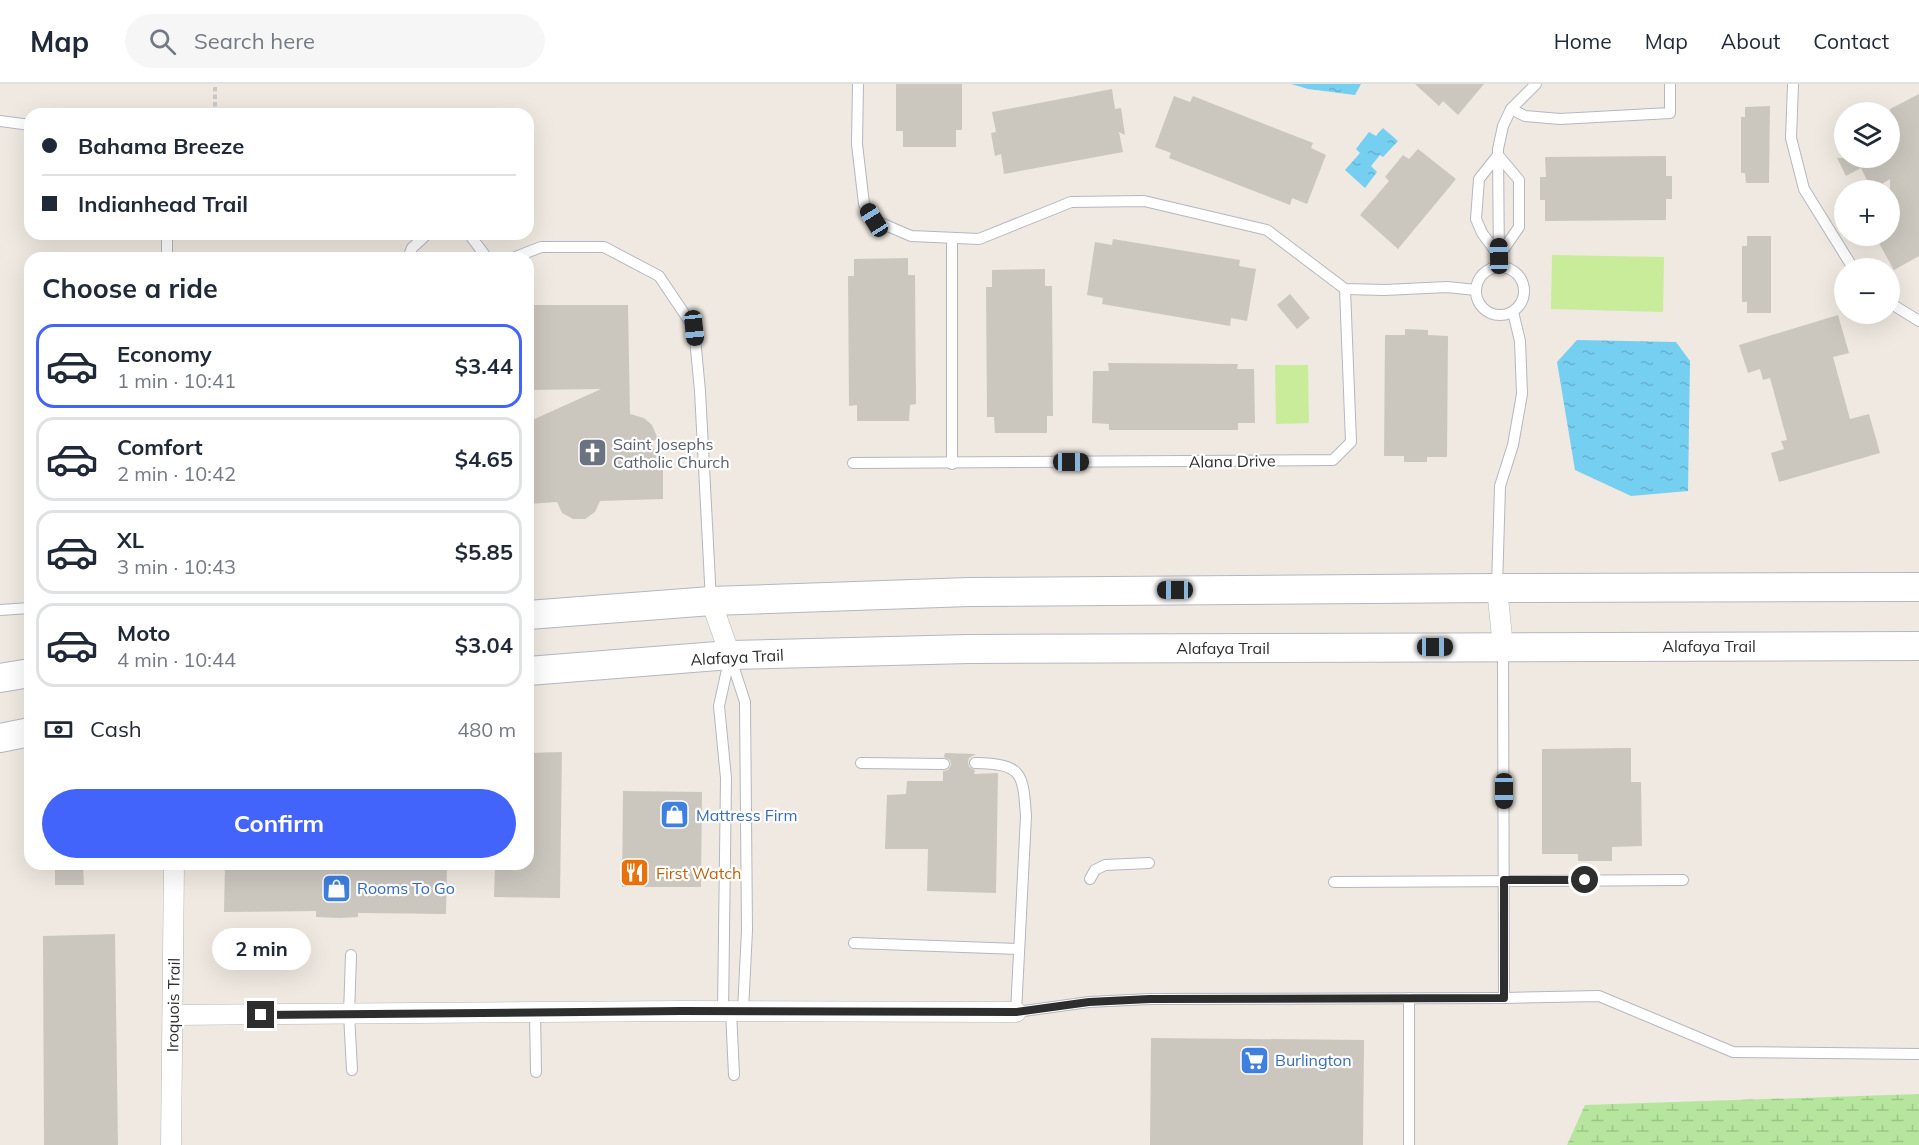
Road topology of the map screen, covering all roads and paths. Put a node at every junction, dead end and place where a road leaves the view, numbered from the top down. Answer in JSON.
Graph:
{"nodes":[{"id":1,"x":215,"y":84,"type":"edge"},
{"id":2,"x":858,"y":84,"type":"edge"},
{"id":3,"x":1536,"y":84,"type":"edge"},
{"id":4,"x":1670,"y":84,"type":"edge"},
{"id":5,"x":1793,"y":84,"type":"edge"},
{"id":6,"x":214,"y":108,"type":"edge"},
{"id":7,"x":1511,"y":109,"type":"junction"},
{"id":8,"x":0,"y":121,"type":"edge"},
{"id":9,"x":24,"y":124,"type":"edge"},
{"id":10,"x":1498,"y":155,"type":"junction"},
{"id":11,"x":952,"y":239,"type":"junction"},
{"id":12,"x":421,"y":240,"type":"edge"},
{"id":13,"x":410,"y":252,"type":"edge"},
{"id":14,"x":528,"y":252,"type":"edge"},
{"id":15,"x":1499,"y":256,"type":"junction"},
{"id":16,"x":1847,"y":258,"type":"edge"},
{"id":17,"x":1499,"y":267,"type":"junction"},
{"id":18,"x":1345,"y":289,"type":"junction"},
{"id":19,"x":1476,"y":290,"type":"junction"},
{"id":20,"x":1900,"y":309,"type":"edge"},
{"id":21,"x":1513,"y":312,"type":"junction"},
{"id":22,"x":1919,"y":321,"type":"edge"},
{"id":23,"x":853,"y":463,"type":"dead end"},
{"id":24,"x":952,"y":464,"type":"junction"},
{"id":25,"x":1919,"y":587,"type":"edge"},
{"id":26,"x":1497,"y":588,"type":"junction"},
{"id":27,"x":711,"y":601,"type":"junction"},
{"id":28,"x":24,"y":608,"type":"edge"},
{"id":29,"x":0,"y":610,"type":"edge"},
{"id":30,"x":534,"y":615,"type":"edge"},
{"id":31,"x":1919,"y":646,"type":"edge"},
{"id":32,"x":1503,"y":647,"type":"junction"},
{"id":33,"x":730,"y":655,"type":"junction"},
{"id":34,"x":534,"y":671,"type":"edge"},
{"id":35,"x":24,"y":674,"type":"edge"},
{"id":36,"x":0,"y":678,"type":"edge"},
{"id":37,"x":24,"y":733,"type":"edge"},
{"id":38,"x":0,"y":738,"type":"edge"},
{"id":39,"x":861,"y":763,"type":"dead end"},
{"id":40,"x":944,"y":764,"type":"dead end"},
{"id":41,"x":975,"y":764,"type":"dead end"},
{"id":42,"x":1149,"y":863,"type":"dead end"},
{"id":43,"x":174,"y":870,"type":"edge"},
{"id":44,"x":1090,"y":879,"type":"dead end"},
{"id":45,"x":1504,"y":880,"type":"junction"},
{"id":46,"x":1683,"y":880,"type":"dead end"},
{"id":47,"x":1334,"y":882,"type":"dead end"},
{"id":48,"x":854,"y":942,"type":"dead end"},
{"id":49,"x":1018,"y":949,"type":"junction"},
{"id":50,"x":351,"y":955,"type":"dead end"},
{"id":51,"x":1409,"y":998,"type":"junction"},
{"id":52,"x":1504,"y":998,"type":"junction"},
{"id":53,"x":732,"y":1011,"type":"junction"},
{"id":54,"x":535,"y":1012,"type":"junction"},
{"id":55,"x":1016,"y":1012,"type":"junction"},
{"id":56,"x":349,"y":1014,"type":"junction"},
{"id":57,"x":173,"y":1015,"type":"junction"},
{"id":58,"x":1919,"y":1054,"type":"edge"},
{"id":59,"x":352,"y":1070,"type":"dead end"},
{"id":60,"x":536,"y":1072,"type":"dead end"},
{"id":61,"x":734,"y":1075,"type":"dead end"},
{"id":62,"x":171,"y":1145,"type":"edge"},
{"id":63,"x":1409,"y":1145,"type":"edge"}],
"edges":[{"from":1,"to":6,"type":"path"},
{"from":2,"to":11,"type":"lane"},
{"from":3,"to":7,"type":"lane"},
{"from":4,"to":7,"type":"lane"},
{"from":5,"to":16,"type":"lane"},
{"from":7,"to":10,"type":"lane"},
{"from":8,"to":9,"type":"lane"},
{"from":10,"to":15,"type":"lane"},
{"from":10,"to":15,"type":"lane"},
{"from":10,"to":15,"type":"lane"},
{"from":11,"to":18,"type":"lane"},
{"from":11,"to":24,"type":"lane"},
{"from":12,"to":13,"type":"lane"},
{"from":14,"to":27,"type":"lane"},
{"from":15,"to":17,"type":"lane"},
{"from":17,"to":19,"type":"lane"},
{"from":17,"to":21,"type":"lane"},
{"from":18,"to":19,"type":"lane"},
{"from":18,"to":24,"type":"lane","name":"Alana Drive"},
{"from":19,"to":21,"type":"lane"},
{"from":20,"to":22,"type":"lane"},
{"from":21,"to":26,"type":"lane"},
{"from":23,"to":24,"type":"lane","name":"Alana Drive"},
{"from":25,"to":26,"type":"main road"},
{"from":26,"to":27,"type":"main road"},
{"from":26,"to":32,"type":"street"},
{"from":27,"to":30,"type":"main road"},
{"from":27,"to":33,"type":"street"},
{"from":28,"to":29,"type":"lane"},
{"from":31,"to":32,"type":"main road","name":"Alafaya Trail"},
{"from":32,"to":33,"type":"main road","name":"Alafaya Trail"},
{"from":32,"to":45,"type":"lane"},
{"from":33,"to":34,"type":"main road","name":"Alafaya Trail"},
{"from":33,"to":53,"type":"lane"},
{"from":33,"to":53,"type":"lane"},
{"from":35,"to":36,"type":"main road"},
{"from":37,"to":38,"type":"main road"},
{"from":39,"to":40,"type":"lane"},
{"from":41,"to":49,"type":"lane"},
{"from":42,"to":44,"type":"lane"},
{"from":43,"to":57,"type":"street","name":"Iroquois Trail"},
{"from":45,"to":46,"type":"lane"},
{"from":45,"to":47,"type":"lane"},
{"from":45,"to":52,"type":"lane"},
{"from":48,"to":49,"type":"lane"},
{"from":49,"to":55,"type":"lane"},
{"from":50,"to":56,"type":"lane"},
{"from":51,"to":52,"type":"lane"},
{"from":51,"to":55,"type":"lane"},
{"from":51,"to":63,"type":"lane"},
{"from":52,"to":58,"type":"lane"},
{"from":53,"to":54,"type":"street"},
{"from":53,"to":55,"type":"street"},
{"from":53,"to":61,"type":"lane"},
{"from":54,"to":56,"type":"street"},
{"from":54,"to":60,"type":"lane"},
{"from":56,"to":57,"type":"street"},
{"from":56,"to":59,"type":"lane"},
{"from":57,"to":62,"type":"street","name":"Iroquois Trail"}]}
